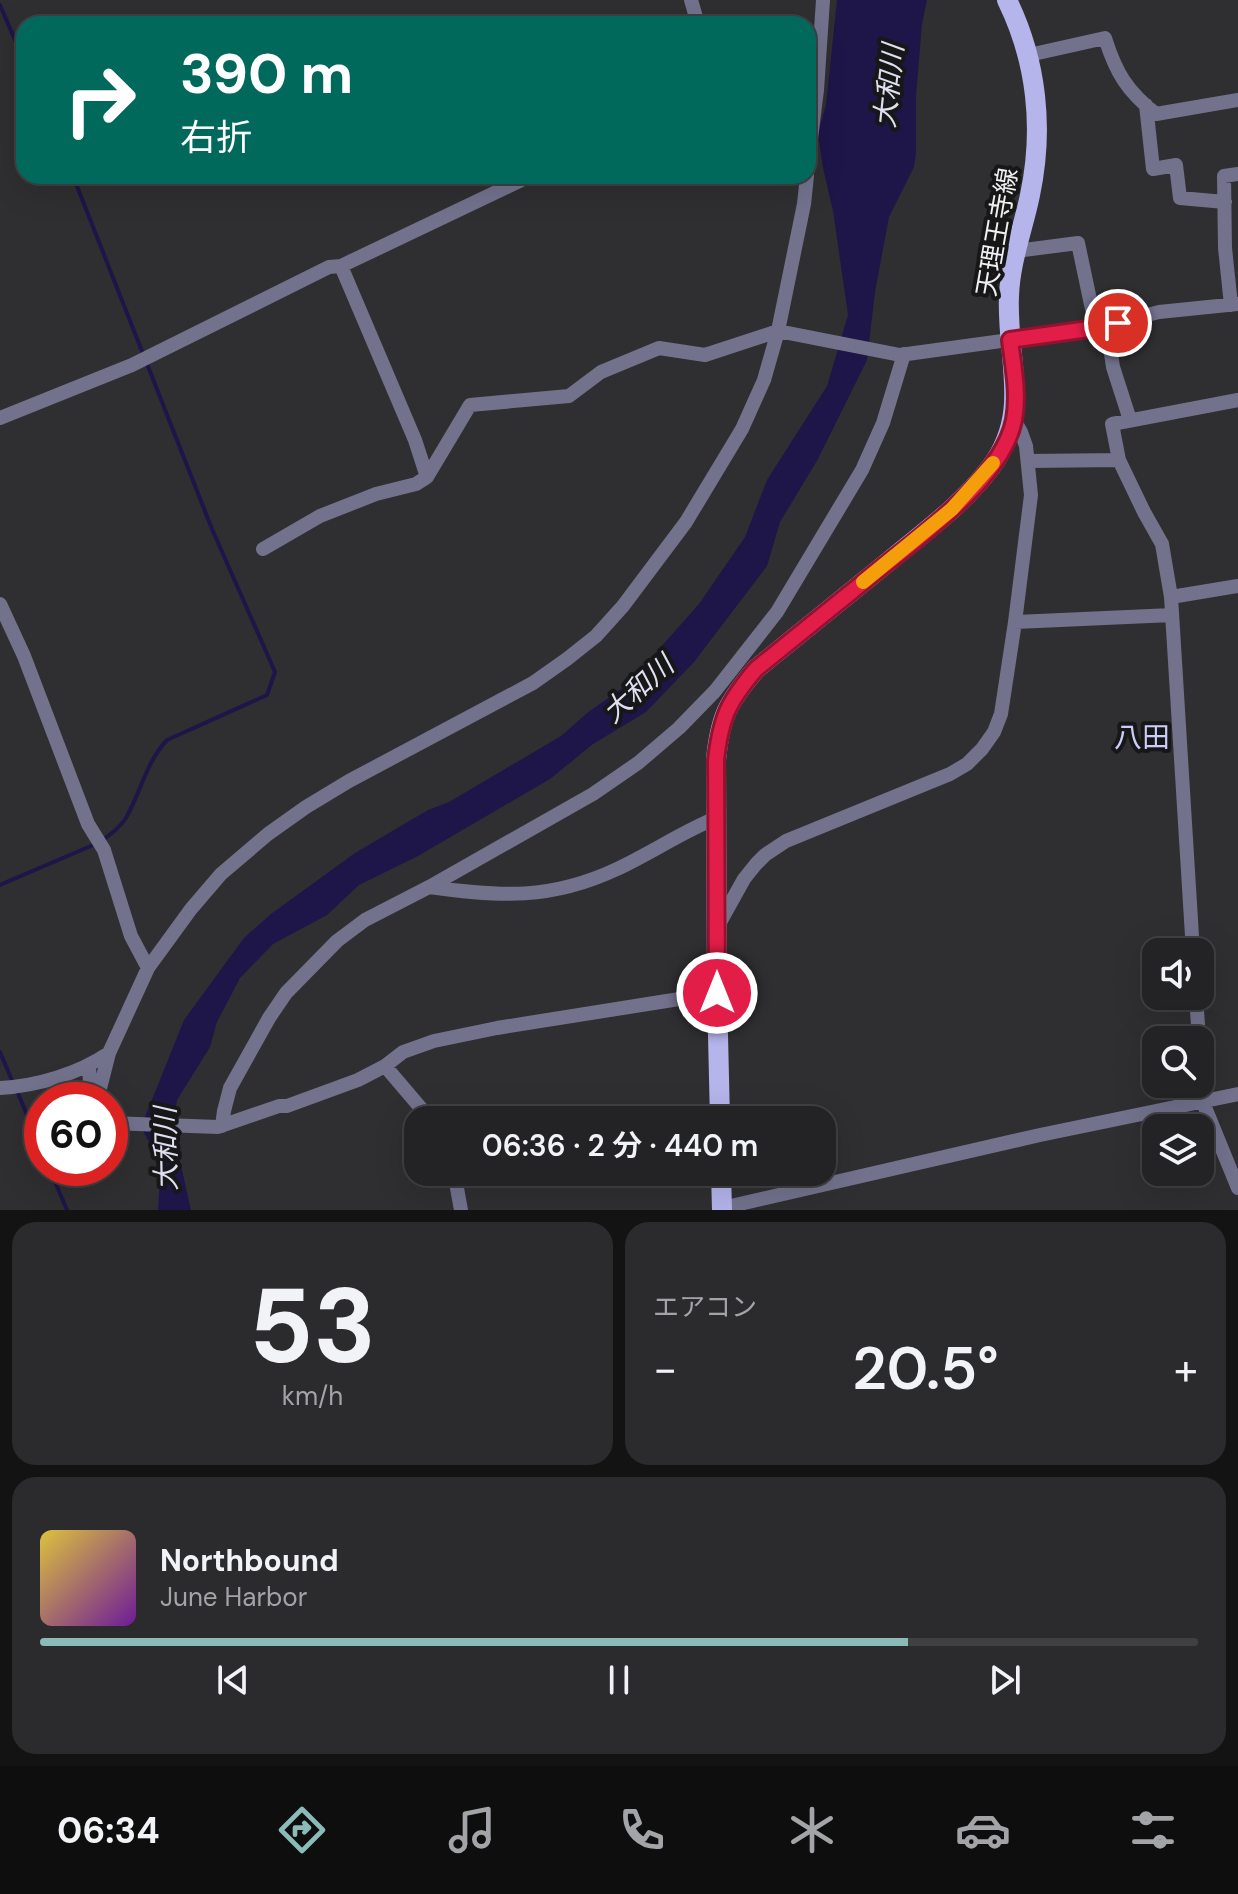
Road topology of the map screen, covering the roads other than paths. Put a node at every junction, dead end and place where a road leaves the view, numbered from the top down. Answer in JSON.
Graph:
{"nodes":[{"id":1,"x":823,"y":0,"type":"edge"},
{"id":2,"x":1007,"y":0,"type":"edge"},
{"id":3,"x":820,"y":39,"type":"junction"},
{"id":4,"x":816,"y":49,"type":"edge"},
{"id":5,"x":1029,"y":55,"type":"junction"},
{"id":6,"x":816,"y":98,"type":"edge"},
{"id":7,"x":1238,"y":100,"type":"edge"},
{"id":8,"x":1146,"y":105,"type":"junction"},
{"id":9,"x":1238,"y":174,"type":"edge"},
{"id":10,"x":513,"y":184,"type":"edge"},
{"id":11,"x":806,"y":184,"type":"edge"},
{"id":12,"x":1225,"y":202,"type":"junction"},
{"id":13,"x":1016,"y":251,"type":"junction"},
{"id":14,"x":341,"y":266,"type":"junction"},
{"id":15,"x":1234,"y":305,"type":"edge"},
{"id":16,"x":1102,"y":327,"type":"junction"},
{"id":17,"x":780,"y":331,"type":"junction"},
{"id":18,"x":1010,"y":340,"type":"junction"},
{"id":19,"x":902,"y":354,"type":"junction"},
{"id":20,"x":1238,"y":400,"type":"edge"},
{"id":21,"x":0,"y":418,"type":"edge"},
{"id":22,"x":1014,"y":420,"type":"junction"},
{"id":23,"x":1130,"y":420,"type":"junction"},
{"id":24,"x":1119,"y":460,"type":"junction"},
{"id":25,"x":1028,"y":461,"type":"junction"},
{"id":26,"x":427,"y":477,"type":"junction"},
{"id":27,"x":263,"y":549,"type":"dead end"},
{"id":28,"x":1238,"y":586,"type":"edge"},
{"id":29,"x":1171,"y":597,"type":"junction"},
{"id":30,"x":0,"y":604,"type":"edge"},
{"id":31,"x":1172,"y":615,"type":"junction"},
{"id":32,"x":1015,"y":622,"type":"junction"},
{"id":33,"x":716,"y":818,"type":"junction"},
{"id":34,"x":429,"y":887,"type":"junction"},
{"id":35,"x":716,"y":928,"type":"junction"},
{"id":36,"x":1192,"y":938,"type":"edge"},
{"id":37,"x":148,"y":968,"type":"junction"},
{"id":38,"x":717,"y":993,"type":"junction"},
{"id":39,"x":109,"y":1053,"type":"junction"},
{"id":40,"x":89,"y":1066,"type":"junction"},
{"id":41,"x":385,"y":1066,"type":"junction"},
{"id":42,"x":90,"y":1082,"type":"edge"},
{"id":43,"x":102,"y":1082,"type":"edge"},
{"id":44,"x":0,"y":1088,"type":"edge"},
{"id":45,"x":1238,"y":1094,"type":"edge"},
{"id":46,"x":1202,"y":1100,"type":"junction"},
{"id":47,"x":419,"y":1106,"type":"edge"},
{"id":48,"x":720,"y":1106,"type":"edge"},
{"id":49,"x":128,"y":1123,"type":"edge"},
{"id":50,"x":220,"y":1126,"type":"junction"},
{"id":51,"x":457,"y":1186,"type":"edge"},
{"id":52,"x":721,"y":1186,"type":"edge"},
{"id":53,"x":1238,"y":1188,"type":"edge"},
{"id":54,"x":722,"y":1209,"type":"edge"},
{"id":55,"x":461,"y":1210,"type":"edge"}],
"edges":[{"from":1,"to":3,"type":"street"},
{"from":2,"to":5,"type":"main road","name":"天理王寺線"},
{"from":3,"to":4,"type":"street"},
{"from":3,"to":6,"type":"street"},
{"from":5,"to":8,"type":"street"},
{"from":5,"to":13,"type":"main road","name":"天理王寺線"},
{"from":7,"to":8,"type":"street"},
{"from":8,"to":12,"type":"street"},
{"from":9,"to":12,"type":"street"},
{"from":10,"to":14,"type":"street"},
{"from":11,"to":17,"type":"street"},
{"from":12,"to":15,"type":"street"},
{"from":13,"to":16,"type":"street"},
{"from":13,"to":18,"type":"main road","name":"天理王寺線"},
{"from":14,"to":21,"type":"street"},
{"from":14,"to":26,"type":"street"},
{"from":15,"to":16,"type":"street"},
{"from":16,"to":18,"type":"street"},
{"from":16,"to":23,"type":"street"},
{"from":17,"to":19,"type":"street"},
{"from":17,"to":26,"type":"street"},
{"from":17,"to":37,"type":"street"},
{"from":18,"to":19,"type":"street"},
{"from":18,"to":22,"type":"main road","name":"天理王寺線"},
{"from":19,"to":34,"type":"street"},
{"from":20,"to":23,"type":"street"},
{"from":22,"to":25,"type":"street"},
{"from":22,"to":33,"type":"main road","name":"天理王寺線"},
{"from":23,"to":24,"type":"street"},
{"from":24,"to":25,"type":"street"},
{"from":24,"to":29,"type":"street"},
{"from":25,"to":32,"type":"street"},
{"from":26,"to":27,"type":"street"},
{"from":28,"to":29,"type":"street"},
{"from":29,"to":31,"type":"street"},
{"from":30,"to":37,"type":"street"},
{"from":31,"to":32,"type":"street"},
{"from":31,"to":36,"type":"street"},
{"from":32,"to":35,"type":"street"},
{"from":33,"to":34,"type":"street"},
{"from":33,"to":35,"type":"main road","name":"天理王寺線"},
{"from":34,"to":50,"type":"street"},
{"from":35,"to":38,"type":"main road","name":"天理王寺線"},
{"from":37,"to":39,"type":"street"},
{"from":38,"to":41,"type":"street"},
{"from":38,"to":48,"type":"main road","name":"天理王寺線"},
{"from":39,"to":40,"type":"street"},
{"from":39,"to":43,"type":"street"},
{"from":40,"to":42,"type":"street"},
{"from":40,"to":44,"type":"street"},
{"from":41,"to":47,"type":"street"},
{"from":41,"to":50,"type":"street"},
{"from":45,"to":46,"type":"street"},
{"from":46,"to":53,"type":"street"},
{"from":46,"to":54,"type":"street"},
{"from":49,"to":50,"type":"street"},
{"from":51,"to":55,"type":"street"},
{"from":52,"to":54,"type":"main road"}]}
